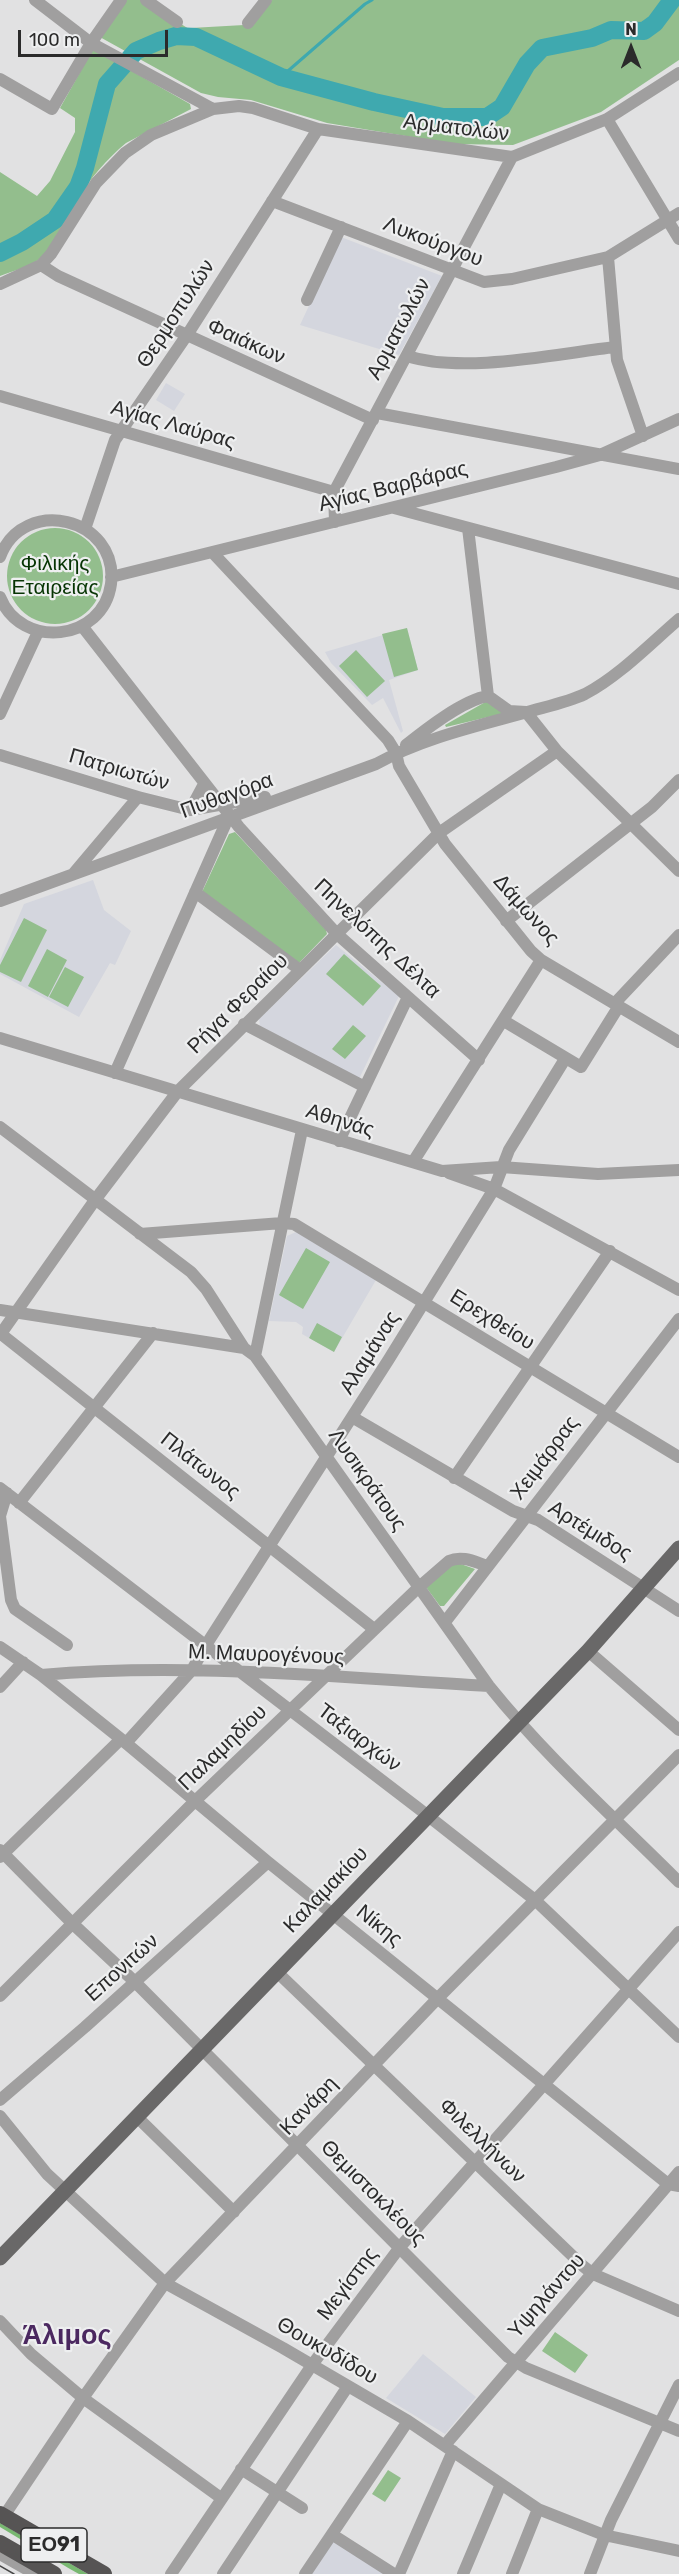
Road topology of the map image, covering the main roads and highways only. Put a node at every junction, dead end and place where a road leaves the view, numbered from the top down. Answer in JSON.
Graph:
{"nodes":[{"id":1,"x":679,"y":1548,"type":"edge"},
{"id":2,"x":0,"y":2258,"type":"edge"},
{"id":3,"x":2,"y":2515,"type":"edge"},
{"id":4,"x":0,"y":2543,"type":"edge"},
{"id":5,"x":54,"y":2574,"type":"edge"},
{"id":6,"x":104,"y":2574,"type":"edge"}],
"edges":[{"from":1,"to":2,"type":"main road","name":"Καλαμακίου"},
{"from":3,"to":6,"type":"highway","number":"ΕΟ91"},
{"from":4,"to":5,"type":"highway","number":"ΕΟ91"}]}
